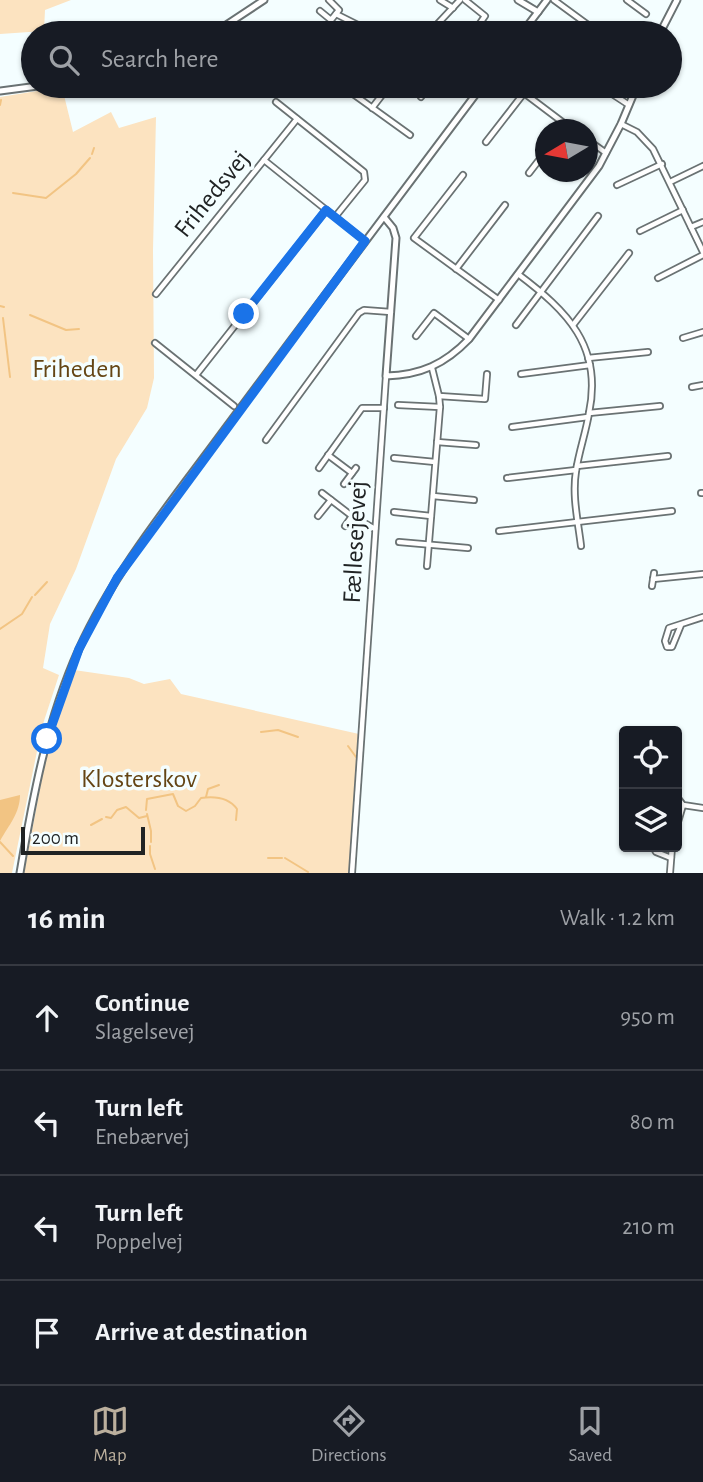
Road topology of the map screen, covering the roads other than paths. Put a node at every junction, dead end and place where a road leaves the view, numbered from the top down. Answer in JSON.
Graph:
{"nodes":[{"id":1,"x":264,"y":0,"type":"edge"},
{"id":2,"x":329,"y":0,"type":"edge"},
{"id":3,"x":440,"y":0,"type":"edge"},
{"id":4,"x":463,"y":0,"type":"edge"},
{"id":5,"x":518,"y":0,"type":"edge"},
{"id":6,"x":547,"y":0,"type":"edge"},
{"id":7,"x":554,"y":0,"type":"edge"},
{"id":8,"x":627,"y":0,"type":"edge"},
{"id":9,"x":677,"y":0,"type":"edge"},
{"id":10,"x":453,"y":8,"type":"junction"},
{"id":11,"x":320,"y":11,"type":"dead end"},
{"id":12,"x":538,"y":12,"type":"junction"},
{"id":13,"x":336,"y":14,"type":"junction"},
{"id":14,"x":646,"y":14,"type":"dead end"},
{"id":15,"x":232,"y":21,"type":"edge"},
{"id":16,"x":350,"y":21,"type":"edge"},
{"id":17,"x":441,"y":21,"type":"edge"},
{"id":18,"x":482,"y":21,"type":"edge"},
{"id":19,"x":531,"y":21,"type":"edge"},
{"id":20,"x":583,"y":21,"type":"edge"},
{"id":21,"x":666,"y":21,"type":"edge"},
{"id":22,"x":21,"y":88,"type":"edge"},
{"id":23,"x":0,"y":91,"type":"edge"},
{"id":24,"x":358,"y":98,"type":"edge"},
{"id":25,"x":379,"y":98,"type":"edge"},
{"id":26,"x":473,"y":98,"type":"edge"},
{"id":27,"x":520,"y":98,"type":"edge"},
{"id":28,"x":530,"y":98,"type":"edge"},
{"id":29,"x":618,"y":98,"type":"edge"},
{"id":30,"x":632,"y":98,"type":"edge"},
{"id":31,"x":276,"y":102,"type":"dead end"},
{"id":32,"x":629,"y":105,"type":"junction"},
{"id":33,"x":372,"y":108,"type":"junction"},
{"id":34,"x":297,"y":119,"type":"junction"},
{"id":35,"x":555,"y":119,"type":"edge"},
{"id":36,"x":621,"y":124,"type":"junction"},
{"id":37,"x":410,"y":135,"type":"dead end"},
{"id":38,"x":486,"y":142,"type":"dead end"},
{"id":39,"x":598,"y":148,"type":"edge"},
{"id":40,"x":606,"y":153,"type":"junction"},
{"id":41,"x":264,"y":160,"type":"junction"},
{"id":42,"x":662,"y":164,"type":"junction"},
{"id":43,"x":535,"y":165,"type":"edge"},
{"id":44,"x":703,"y":166,"type":"edge"},
{"id":45,"x":529,"y":173,"type":"dead end"},
{"id":46,"x":463,"y":175,"type":"dead end"},
{"id":47,"x":670,"y":182,"type":"junction"},
{"id":48,"x":617,"y":185,"type":"dead end"},
{"id":49,"x":505,"y":205,"type":"dead end"},
{"id":50,"x":326,"y":210,"type":"junction"},
{"id":51,"x":683,"y":210,"type":"junction"},
{"id":52,"x":384,"y":216,"type":"junction"},
{"id":53,"x":598,"y":216,"type":"dead end"},
{"id":54,"x":335,"y":217,"type":"junction"},
{"id":55,"x":703,"y":222,"type":"edge"},
{"id":56,"x":691,"y":228,"type":"junction"},
{"id":57,"x":640,"y":230,"type":"dead end"},
{"id":58,"x":365,"y":241,"type":"junction"},
{"id":59,"x":629,"y":253,"type":"dead end"},
{"id":60,"x":703,"y":254,"type":"edge"},
{"id":61,"x":456,"y":270,"type":"junction"},
{"id":62,"x":518,"y":274,"type":"junction"},
{"id":63,"x":658,"y":278,"type":"dead end"},
{"id":64,"x":541,"y":291,"type":"junction"},
{"id":65,"x":156,"y":294,"type":"dead end"},
{"id":66,"x":499,"y":300,"type":"junction"},
{"id":67,"x":391,"y":312,"type":"junction"},
{"id":68,"x":516,"y":325,"type":"dead end"},
{"id":69,"x":573,"y":325,"type":"junction"},
{"id":70,"x":703,"y":332,"type":"edge"},
{"id":71,"x":416,"y":336,"type":"dead end"},
{"id":72,"x":683,"y":338,"type":"dead end"},
{"id":73,"x":469,"y":339,"type":"junction"},
{"id":74,"x":155,"y":343,"type":"dead end"},
{"id":75,"x":648,"y":352,"type":"dead end"},
{"id":76,"x":588,"y":358,"type":"junction"},
{"id":77,"x":590,"y":365,"type":"junction"},
{"id":78,"x":432,"y":368,"type":"junction"},
{"id":79,"x":487,"y":374,"type":"dead end"},
{"id":80,"x":521,"y":374,"type":"dead end"},
{"id":81,"x":195,"y":375,"type":"junction"},
{"id":82,"x":386,"y":376,"type":"junction"},
{"id":83,"x":703,"y":385,"type":"edge"},
{"id":84,"x":692,"y":387,"type":"dead end"},
{"id":85,"x":439,"y":396,"type":"junction"},
{"id":86,"x":398,"y":405,"type":"dead end"},
{"id":87,"x":660,"y":405,"type":"dead end"},
{"id":88,"x":234,"y":406,"type":"dead end"},
{"id":89,"x":440,"y":407,"type":"junction"},
{"id":90,"x":384,"y":408,"type":"junction"},
{"id":91,"x":589,"y":415,"type":"junction"},
{"id":92,"x":512,"y":427,"type":"dead end"},
{"id":93,"x":266,"y":440,"type":"dead end"},
{"id":94,"x":437,"y":442,"type":"junction"},
{"id":95,"x":476,"y":445,"type":"dead end"},
{"id":96,"x":328,"y":455,"type":"junction"},
{"id":97,"x":668,"y":456,"type":"dead end"},
{"id":98,"x":394,"y":458,"type":"dead end"},
{"id":99,"x":435,"y":462,"type":"junction"},
{"id":100,"x":318,"y":468,"type":"dead end"},
{"id":101,"x":576,"y":468,"type":"junction"},
{"id":102,"x":507,"y":478,"type":"dead end"},
{"id":103,"x":344,"y":484,"type":"dead end"},
{"id":104,"x":322,"y":493,"type":"dead end"},
{"id":105,"x":432,"y":496,"type":"junction"},
{"id":106,"x":331,"y":500,"type":"junction"},
{"id":107,"x":474,"y":500,"type":"dead end"},
{"id":108,"x":672,"y":511,"type":"dead end"},
{"id":109,"x":394,"y":513,"type":"dead end"},
{"id":110,"x":318,"y":516,"type":"dead end"},
{"id":111,"x":352,"y":516,"type":"junction"},
{"id":112,"x":431,"y":516,"type":"junction"},
{"id":113,"x":578,"y":522,"type":"junction"},
{"id":114,"x":345,"y":526,"type":"dead end"},
{"id":115,"x":375,"y":529,"type":"junction"},
{"id":116,"x":499,"y":531,"type":"dead end"},
{"id":117,"x":399,"y":542,"type":"dead end"},
{"id":118,"x":429,"y":544,"type":"junction"},
{"id":119,"x":581,"y":546,"type":"dead end"},
{"id":120,"x":468,"y":548,"type":"dead end"},
{"id":121,"x":427,"y":566,"type":"dead end"},
{"id":122,"x":703,"y":574,"type":"edge"},
{"id":123,"x":652,"y":586,"type":"dead end"},
{"id":124,"x":703,"y":617,"type":"edge"},
{"id":125,"x":681,"y":625,"type":"junction"},
{"id":126,"x":683,"y":805,"type":"joint"},
{"id":127,"x":682,"y":808,"type":"edge"},
{"id":128,"x":703,"y":808,"type":"edge"},
{"id":129,"x":657,"y":852,"type":"edge"},
{"id":130,"x":672,"y":852,"type":"edge"},
{"id":131,"x":671,"y":858,"type":"junction"},
{"id":132,"x":20,"y":873,"type":"edge"},
{"id":133,"x":352,"y":873,"type":"edge"},
{"id":134,"x":670,"y":873,"type":"edge"}],
"edges":[{"from":1,"to":15,"type":"street"},
{"from":2,"to":13,"type":"street"},
{"from":3,"to":10,"type":"street"},
{"from":4,"to":10,"type":"street"},
{"from":4,"to":18,"type":"street"},
{"from":5,"to":12,"type":"street"},
{"from":6,"to":12,"type":"street"},
{"from":7,"to":20,"type":"street"},
{"from":8,"to":14,"type":"street"},
{"from":9,"to":21,"type":"street"},
{"from":10,"to":17,"type":"street"},
{"from":11,"to":13,"type":"street"},
{"from":12,"to":19,"type":"street"},
{"from":13,"to":16,"type":"street"},
{"from":22,"to":23,"type":"street"},
{"from":24,"to":33,"type":"street"},
{"from":25,"to":33,"type":"street"},
{"from":26,"to":52,"type":"street"},
{"from":27,"to":38,"type":"street"},
{"from":28,"to":35,"type":"street"},
{"from":29,"to":32,"type":"street"},
{"from":30,"to":32,"type":"street"},
{"from":31,"to":34,"type":"street"},
{"from":32,"to":36,"type":"street"},
{"from":33,"to":37,"type":"street"},
{"from":34,"to":41,"type":"street","name":"Frihedsvej"},
{"from":34,"to":54,"type":"street"},
{"from":36,"to":40,"type":"street"},
{"from":36,"to":42,"type":"street"},
{"from":39,"to":40,"type":"street"},
{"from":40,"to":62,"type":"street"},
{"from":41,"to":50,"type":"street"},
{"from":41,"to":65,"type":"street","name":"Frihedsvej"},
{"from":42,"to":47,"type":"street"},
{"from":42,"to":48,"type":"street"},
{"from":43,"to":45,"type":"street"},
{"from":44,"to":47,"type":"street"},
{"from":46,"to":61,"type":"street"},
{"from":47,"to":51,"type":"street"},
{"from":49,"to":61,"type":"street"},
{"from":50,"to":54,"type":"street"},
{"from":50,"to":81,"type":"street"},
{"from":51,"to":56,"type":"street"},
{"from":51,"to":57,"type":"street"},
{"from":52,"to":58,"type":"street"},
{"from":52,"to":67,"type":"street","name":"Fællesejevej"},
{"from":53,"to":64,"type":"street"},
{"from":54,"to":58,"type":"street"},
{"from":55,"to":56,"type":"street"},
{"from":56,"to":60,"type":"street"},
{"from":58,"to":132,"type":"street"},
{"from":59,"to":69,"type":"street"},
{"from":60,"to":63,"type":"street"},
{"from":61,"to":66,"type":"street"},
{"from":62,"to":64,"type":"street"},
{"from":62,"to":66,"type":"street"},
{"from":64,"to":68,"type":"street"},
{"from":64,"to":69,"type":"street"},
{"from":66,"to":73,"type":"street"},
{"from":67,"to":82,"type":"street","name":"Fællesejevej"},
{"from":67,"to":93,"type":"street"},
{"from":69,"to":76,"type":"street"},
{"from":70,"to":72,"type":"street"},
{"from":71,"to":73,"type":"street"},
{"from":73,"to":78,"type":"street"},
{"from":74,"to":81,"type":"street"},
{"from":75,"to":76,"type":"street"},
{"from":76,"to":77,"type":"street"},
{"from":77,"to":80,"type":"street"},
{"from":77,"to":91,"type":"street"},
{"from":78,"to":82,"type":"street"},
{"from":78,"to":85,"type":"street"},
{"from":79,"to":85,"type":"street"},
{"from":81,"to":88,"type":"street"},
{"from":82,"to":90,"type":"street","name":"Fællesejevej"},
{"from":83,"to":84,"type":"street"},
{"from":85,"to":89,"type":"street"},
{"from":86,"to":89,"type":"street"},
{"from":87,"to":91,"type":"street"},
{"from":89,"to":94,"type":"street"},
{"from":90,"to":96,"type":"street"},
{"from":90,"to":115,"type":"street","name":"Fællesejevej"},
{"from":91,"to":92,"type":"street"},
{"from":91,"to":101,"type":"street"},
{"from":94,"to":95,"type":"street"},
{"from":94,"to":99,"type":"street"},
{"from":96,"to":100,"type":"street"},
{"from":96,"to":103,"type":"street"},
{"from":97,"to":101,"type":"street"},
{"from":98,"to":99,"type":"street"},
{"from":99,"to":105,"type":"street"},
{"from":101,"to":102,"type":"street"},
{"from":101,"to":113,"type":"street"},
{"from":104,"to":106,"type":"street"},
{"from":105,"to":107,"type":"street"},
{"from":105,"to":112,"type":"street"},
{"from":106,"to":110,"type":"street"},
{"from":106,"to":111,"type":"street"},
{"from":108,"to":113,"type":"street"},
{"from":109,"to":112,"type":"street"},
{"from":111,"to":114,"type":"street"},
{"from":111,"to":115,"type":"street"},
{"from":112,"to":118,"type":"street"},
{"from":113,"to":116,"type":"street"},
{"from":113,"to":119,"type":"street"},
{"from":115,"to":133,"type":"street","name":"Fællesejevej"},
{"from":117,"to":118,"type":"street"},
{"from":118,"to":120,"type":"street"},
{"from":118,"to":121,"type":"street"},
{"from":122,"to":123,"type":"street"},
{"from":124,"to":125,"type":"street"},
{"from":125,"to":125,"type":"street"},
{"from":126,"to":127,"type":"street"},
{"from":126,"to":128,"type":"street"},
{"from":129,"to":131,"type":"street"},
{"from":130,"to":131,"type":"street"},
{"from":131,"to":134,"type":"street"}]}
